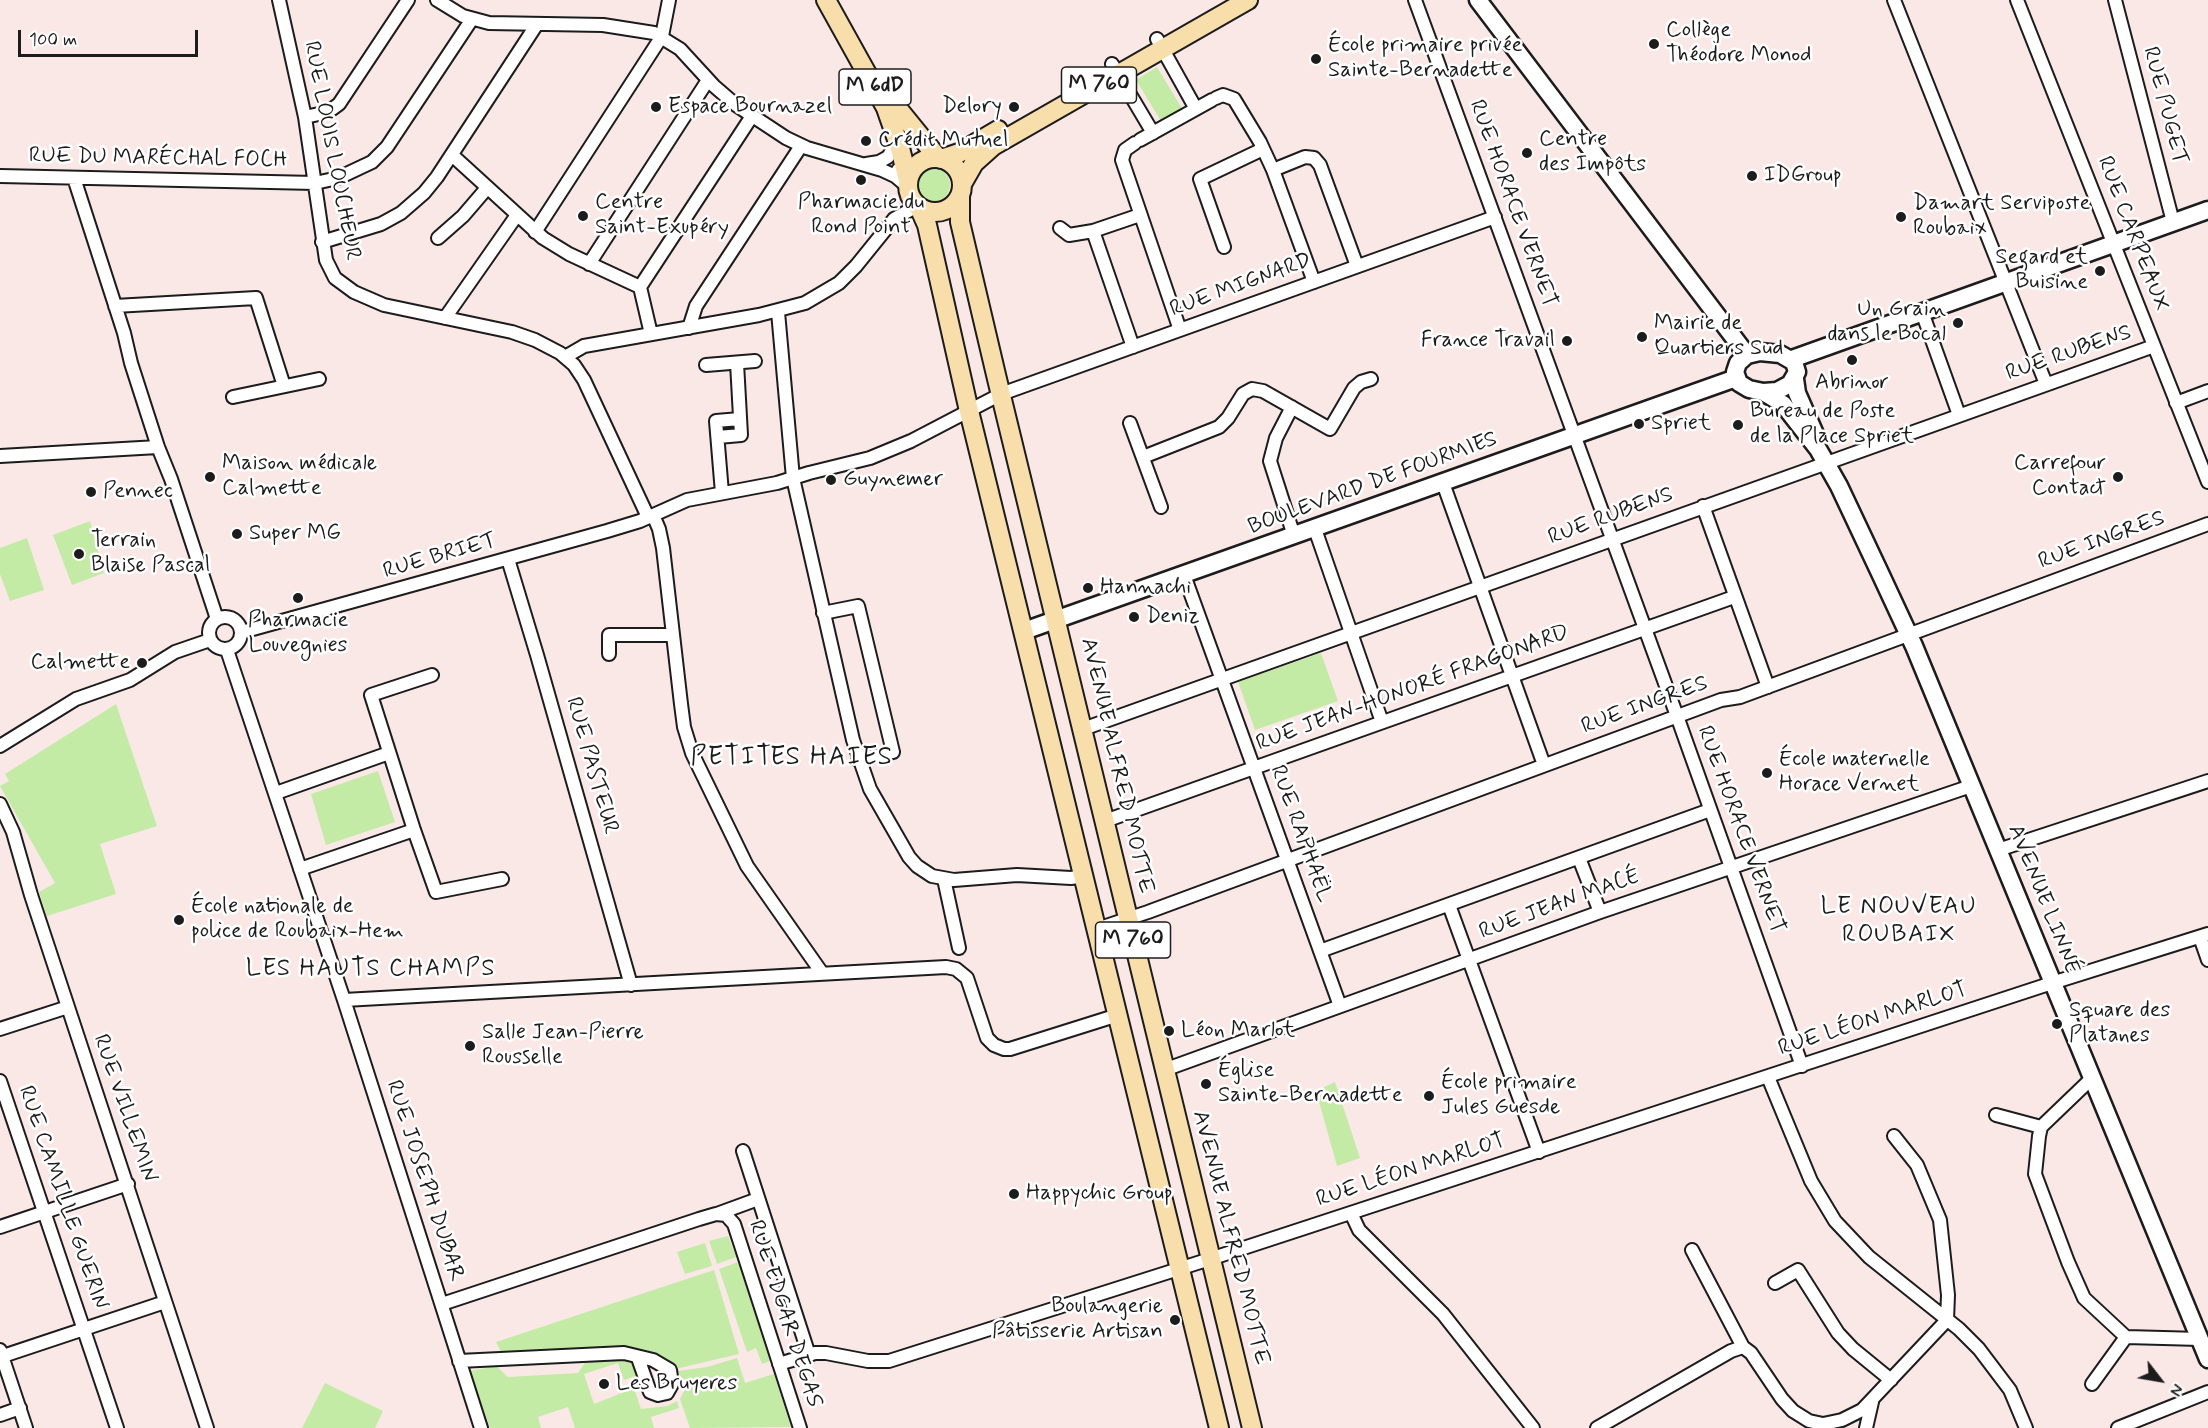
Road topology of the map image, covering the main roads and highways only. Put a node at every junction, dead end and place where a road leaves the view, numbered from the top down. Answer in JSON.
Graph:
{"nodes":[{"id":1,"x":826,"y":0,"type":"edge"},
{"id":2,"x":835,"y":0,"type":"edge"},
{"id":3,"x":1224,"y":0,"type":"edge"},
{"id":4,"x":1248,"y":0,"type":"edge"},
{"id":5,"x":1160,"y":44,"type":"junction"},
{"id":6,"x":1115,"y":69,"type":"junction"},
{"id":7,"x":939,"y":158,"type":"junction"},
{"id":8,"x":910,"y":175,"type":"junction"},
{"id":9,"x":961,"y":190,"type":"junction"},
{"id":10,"x":918,"y":207,"type":"junction"},
{"id":11,"x":1219,"y":1428,"type":"edge"},
{"id":12,"x":1252,"y":1428,"type":"edge"}],
"edges":[{"from":1,"to":8,"type":"main road","number":"M 6dD"},
{"from":2,"to":7,"type":"main road"},
{"from":3,"to":5,"type":"main road","number":"M 760"},
{"from":4,"to":5,"type":"main road","number":"M 760"},
{"from":5,"to":6,"type":"main road","number":"M 760"},
{"from":6,"to":7,"type":"main road","number":"M 760"},
{"from":6,"to":9,"type":"main road","number":"M 760"},
{"from":7,"to":8,"type":"main road"},
{"from":7,"to":9,"type":"main road"},
{"from":8,"to":10,"type":"main road"},
{"from":9,"to":10,"type":"main road"},
{"from":9,"to":12,"type":"main road","name":"AVENUE ALFRED MOTTE","number":"M 760"},
{"from":10,"to":11,"type":"main road","number":"M 760"}]}
